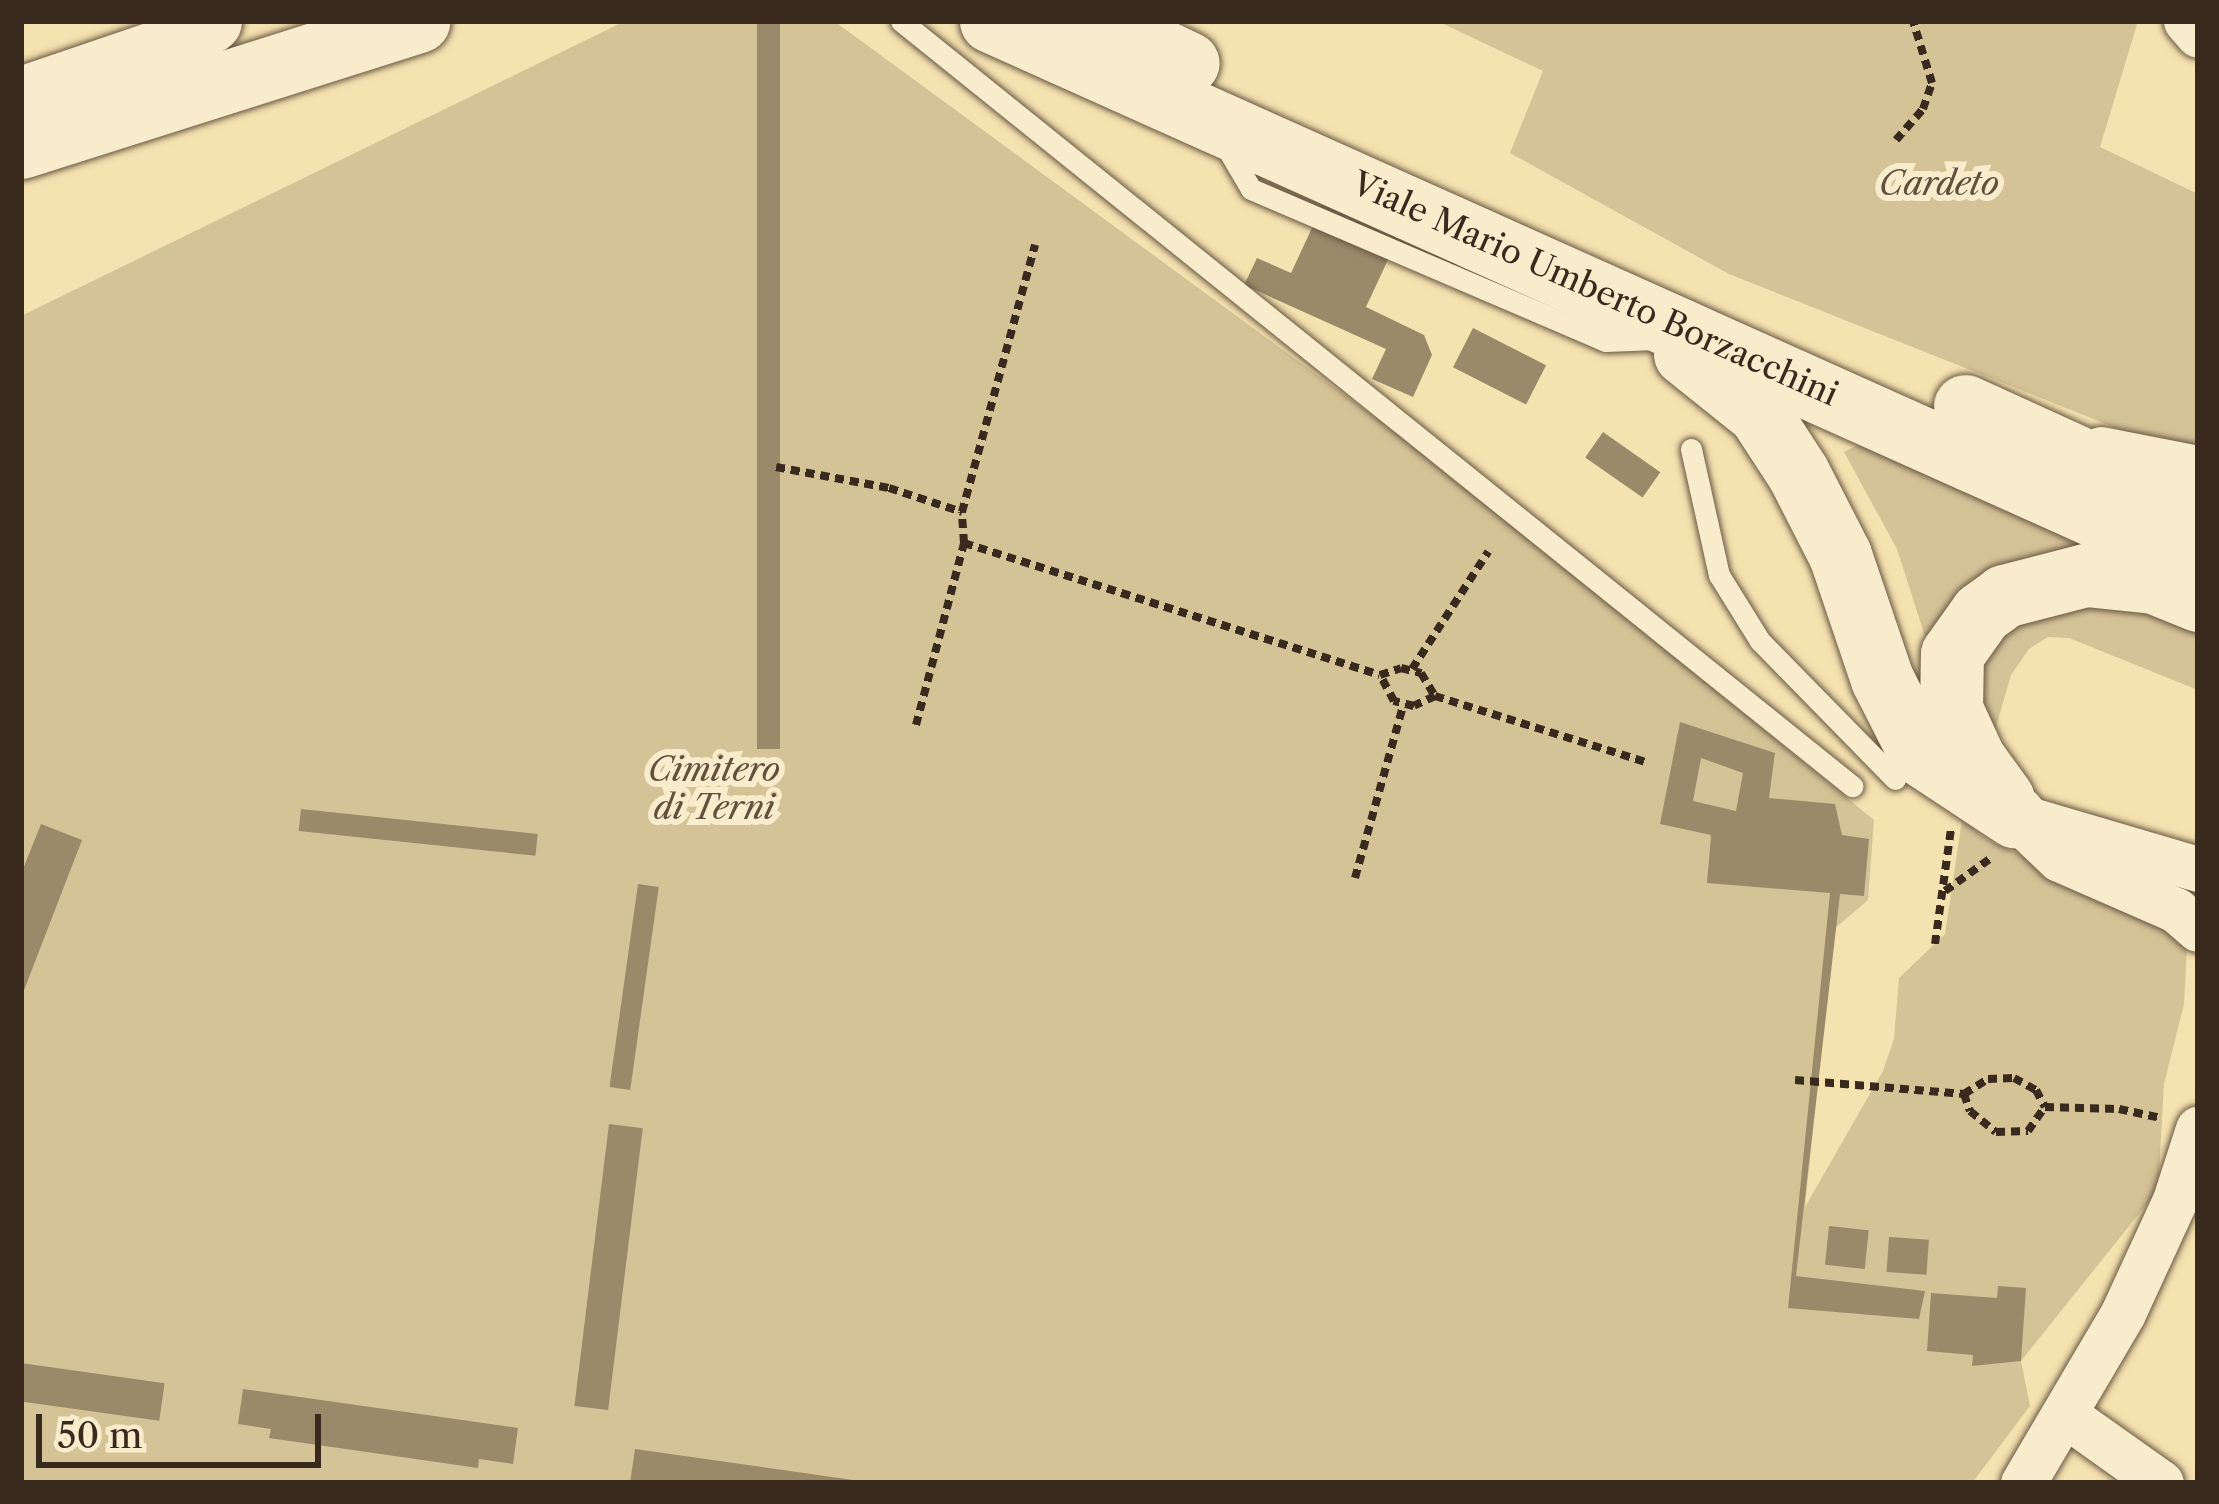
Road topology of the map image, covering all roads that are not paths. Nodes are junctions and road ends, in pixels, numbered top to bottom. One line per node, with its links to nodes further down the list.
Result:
1 (210, 21): 8 (main road)
2 (418, 21): 9 (main road)
3 (901, 21): 20 (lane)
4 (991, 21): 10 (main road, Viale Mario Umberto Borzacchini)
5 (1099, 21): 13 (main road, Viale Mario Umberto Borzacchini)
6 (2186, 21): 7 (street)
7 (2198, 35)
8 (21, 98)
9 (21, 147)
10 (1493, 267): 11 (main road, Viale Mario Umberto Borzacchini); 12 (lane)
11 (1615, 298): 12 (main road); 17 (main road, Viale Mario Umberto Borzacchini)
12 (1665, 338): 21 (main road)
13 (2033, 437): 15 (street); 16 (main road, Viale Mario Umberto Borzacchini)
14 (1691, 449): 19 (lane)
15 (2198, 468)
16 (2198, 512)
17 (2198, 562)
18 (2198, 600): 21 (main road)
19 (1895, 779)
20 (1852, 786)
21 (1984, 812): 22 (street); 23 (street)
22 (2198, 868)
23 (2198, 929)
24 (2188, 1126): 25 (street)
25 (2186, 1190): 26 (street)
26 (2064, 1414): 27 (street); 28 (street)
27 (2024, 1483)
28 (2161, 1483)

